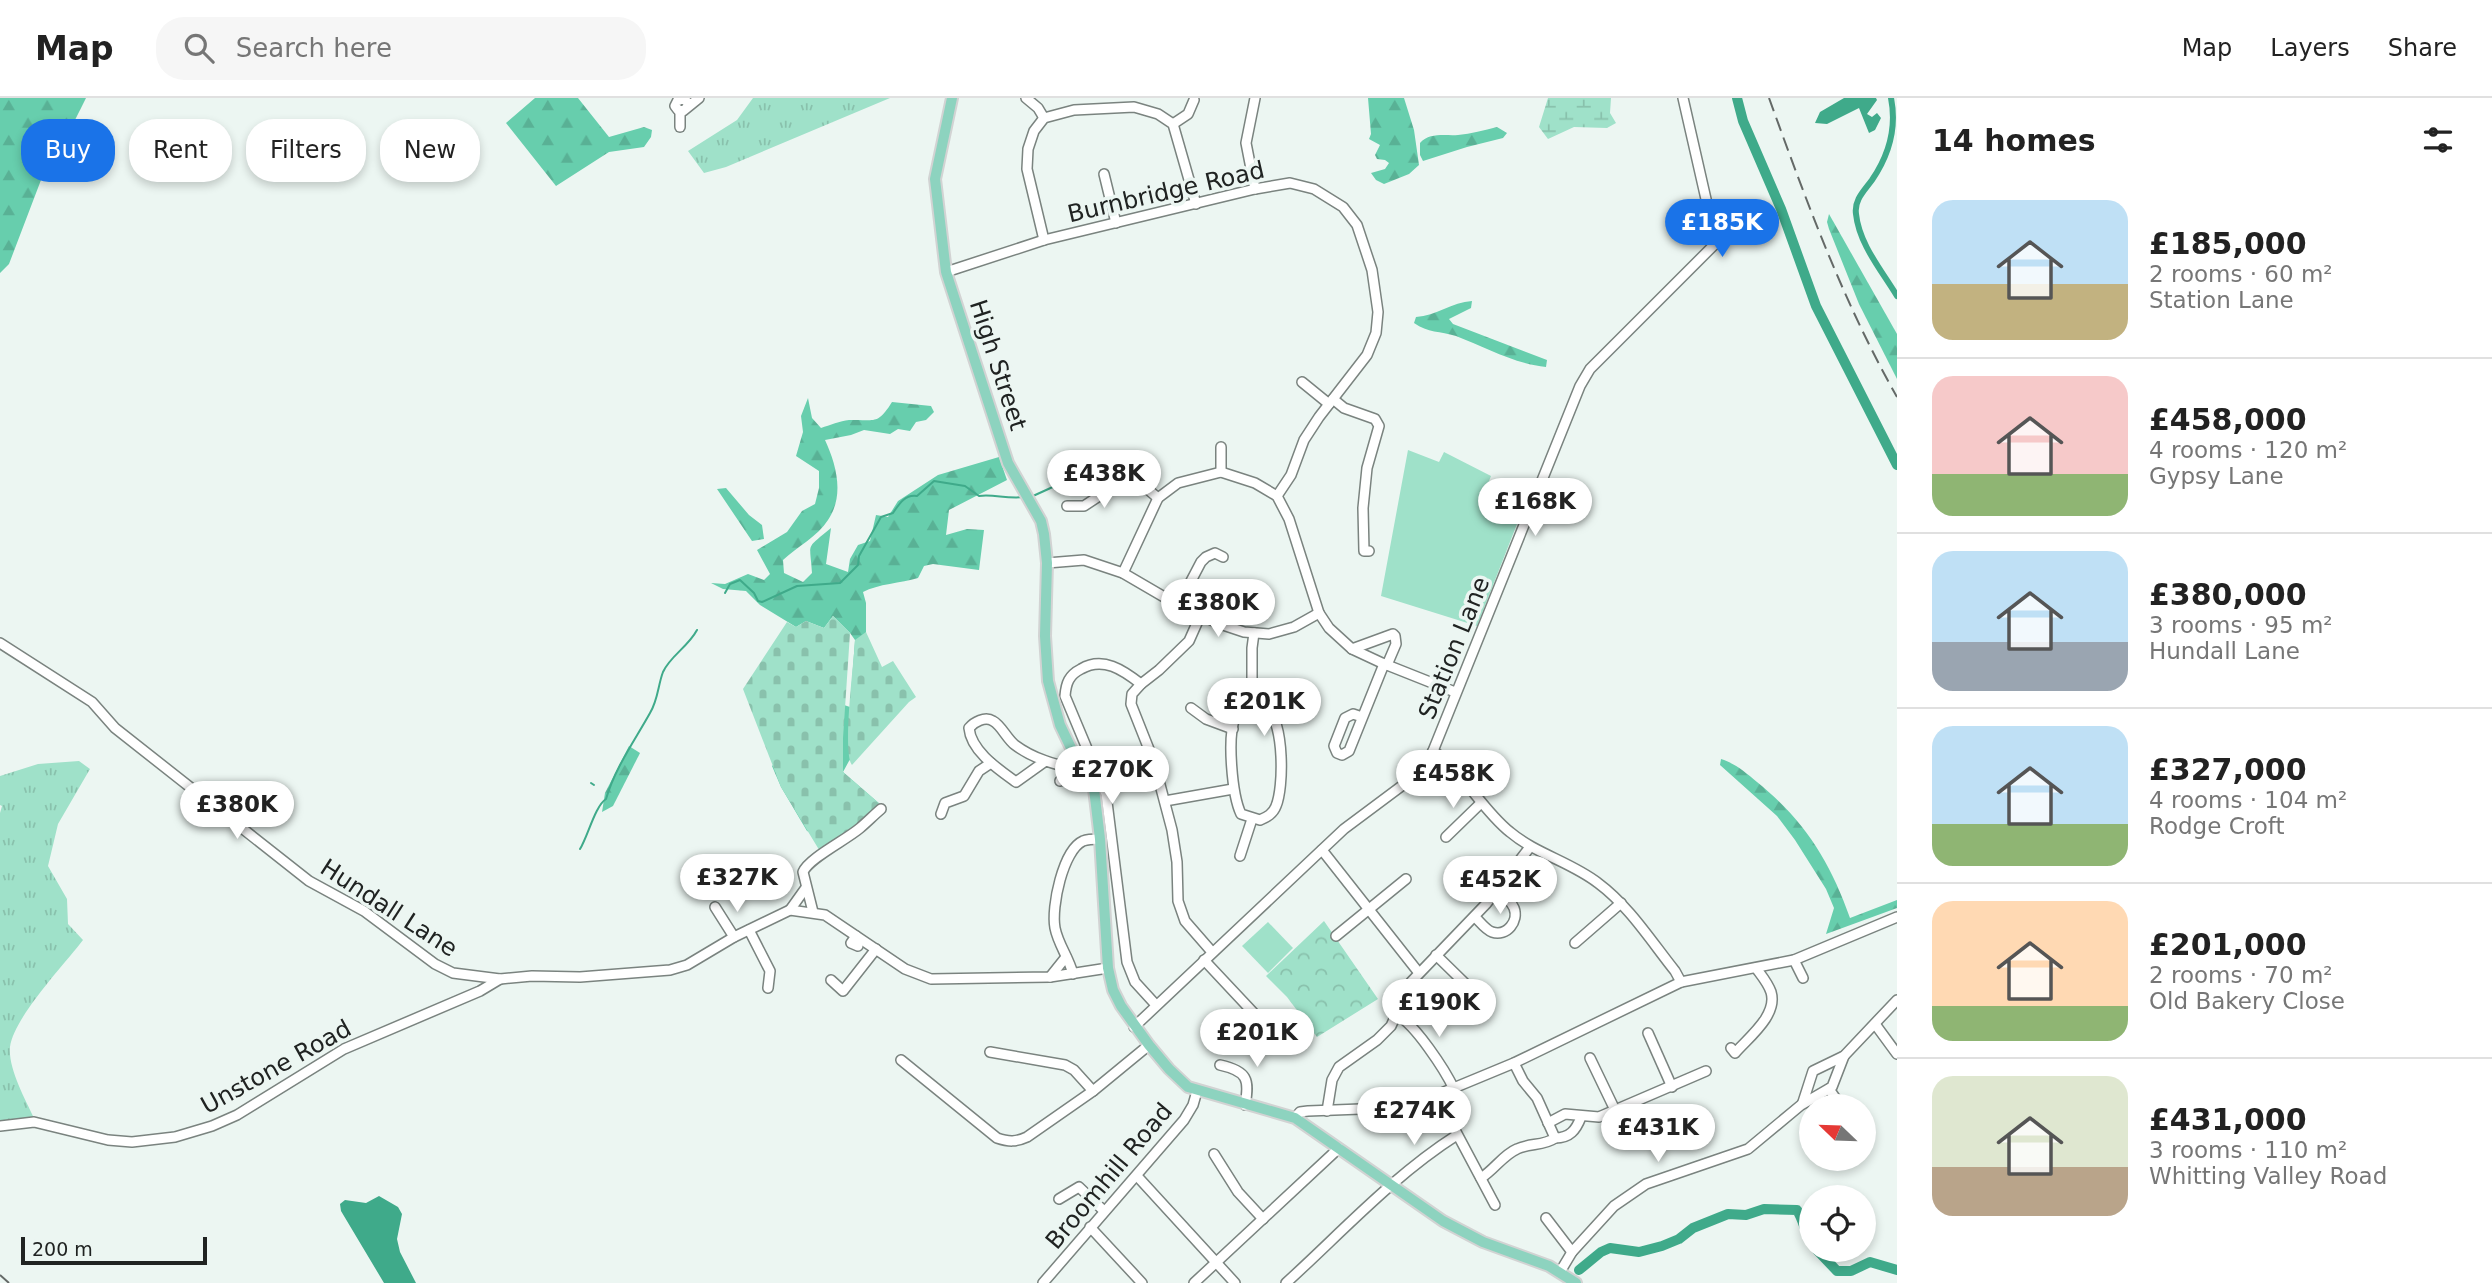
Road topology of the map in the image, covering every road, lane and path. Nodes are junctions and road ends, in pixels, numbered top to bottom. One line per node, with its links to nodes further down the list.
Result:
1 (699, 98): 9 (street)
2 (952, 98): 15 (main road, High Street)
3 (1026, 98): 7 (street)
4 (1255, 98): 11 (street)
5 (1683, 98): 37 (street, Station Lane)
6 (1194, 100): 8 (street)
7 (1044, 118): 8 (street); 14 (street)
8 (1173, 124): 12 (street)
9 (680, 127)
10 (1104, 174): 13 (street)
11 (1255, 189): 12 (street, Burnbridge Road); 17 (street, Burnbridge Road)
12 (1196, 204): 13 (street, Burnbridge Road)
13 (1116, 223): 14 (street, Burnbridge Road)
14 (1044, 240): 15 (street, Burnbridge Road)
15 (946, 272): 27 (main road, High Street)
16 (1302, 382): 17 (street)
17 (1331, 401): 22 (street, Burnbridge Road); 25 (street)
18 (1221, 447): 20 (street)
19 (1126, 462): 21 (street)
20 (1221, 472): 22 (street); 23 (street)
21 (1131, 475): 23 (street); 24 (street)
22 (1277, 496): 30 (street)
23 (1157, 498): 28 (street)
24 (1067, 506)
25 (1369, 551)
26 (1223, 557): 29 (street)
27 (1046, 563): 28 (street); 45 (main road, High Street)
28 (1123, 573): 29 (street)
29 (1179, 604): 31 (street)
30 (1319, 613): 32 (street); 34 (street)
31 (1201, 614): 32 (street); 36 (street)
32 (1255, 633): 38 (street)
33 (0, 643): 84 (street, Hundall Lane)
34 (1352, 649): 35 (street); 35 (street)
35 (1386, 665): 37 (street); 40 (street)
36 (1141, 684): 48 (street); 90 (street)
37 (1455, 692): 42 (street, Station Lane)
38 (1252, 705): 41 (street); 52 (street)
39 (1191, 708): 41 (street)
40 (1362, 717)
41 (1233, 729): 47 (street)
42 (1433, 751): 49 (street); 56 (street, Station Lane)
43 (1044, 762): 44 (street); 44 (street); 45 (street)
44 (991, 764): 51 (street)
45 (1083, 772): 46 (street); 54 (main road, High Street)
46 (1060, 781)
47 (1233, 789): 48 (street); 52 (street)
48 (1165, 801): 73 (street)
49 (1481, 803): 53 (street); 55 (street)
50 (881, 809): 59 (street)
51 (941, 814)
52 (1252, 819): 57 (street)
53 (1446, 837)
54 (1100, 839): 75 (street); 78 (main road, High Street)
55 (1530, 847): 60 (street); 61 (street)
56 (1322, 849): 64 (street); 73 (street, Station Lane)
57 (1240, 856)
58 (1406, 879): 64 (street)
59 (806, 889): 63 (street); 65 (street)
60 (1498, 890): 66 (street); 66 (street)
61 (1621, 903): 71 (street); 86 (street)
62 (715, 907): 70 (street)
63 (790, 910): 65 (street); 68 (street, Hundall Lane)
64 (1368, 911): 69 (street); 80 (street)
65 (813, 912): 72 (street)
66 (1475, 917): 74 (street)
67 (1897, 917): 77 (street)
68 (749, 930): 70 (street, Hundall Lane); 87 (street)
69 (1336, 936)
70 (734, 937): 84 (street, Hundall Lane)
71 (1575, 943)
72 (876, 949): 82 (street); 85 (street)
73 (1212, 952): 76 (street, Station Lane)
74 (1436, 955): 80 (street); 88 (street)
75 (1066, 957): 81 (street); 82 (street)
76 (1204, 960): 90 (street, Station Lane); 92 (street)
77 (1794, 960): 79 (street); 83 (street)
78 (1108, 968): 81 (street); 94 (main road, High Street)
79 (1756, 968): 86 (street); 97 (street)
80 (1419, 973): 91 (street)
81 (1073, 974): 82 (street)
82 (1050, 977)
83 (1803, 978)
84 (499, 979): 125 (street, Unstone Road)
85 (831, 980)
86 (1681, 982): 103 (street)
87 (768, 988)
88 (1482, 1000)
89 (1897, 1000): 93 (street)
90 (1156, 1005): 94 (street, Station Lane)
91 (1397, 1014): 110 (street); 121 (street)
92 (1264, 1024)
93 (1875, 1024): 99 (street); 100 (street)
94 (1134, 1027): 96 (main road, High Street)
95 (1648, 1033): 109 (street)
96 (1149, 1045): 112 (street); 113 (main road, High Street)
97 (1731, 1048)
98 (990, 1052): 112 (street)
99 (1897, 1054)
100 (1844, 1056): 105 (street); 107 (street)
101 (1590, 1058): 120 (street)
102 (901, 1060): 112 (street)
103 (1514, 1063): 110 (street); 124 (street)
104 (1220, 1065): 118 (street)
105 (1822, 1066): 107 (street); 108 (street)
106 (1706, 1071): 109 (street)
107 (1835, 1078): 111 (street)
108 (1811, 1082): 111 (street); 114 (street)
109 (1672, 1087): 120 (street)
110 (1454, 1089): 117 (street)
111 (1826, 1090): 115 (street); 116 (street)
112 (1093, 1091)
113 (1197, 1091): 118 (main road); 130 (street, Broomhill Road)
114 (1806, 1094)
115 (1819, 1094)
116 (1830, 1094)
117 (1437, 1096): 121 (street); 126 (street)
118 (1245, 1105): 123 (main road)
119 (1799, 1107): 139 (street)
120 (1615, 1110): 122 (street)
121 (1327, 1111): 123 (street)
122 (1581, 1117): 124 (street); 127 (street)
123 (1295, 1118): 128 (main road)
124 (1548, 1123): 127 (street)
125 (0, 1126)
126 (1457, 1135): 131 (street); 132 (street)
127 (1555, 1138): 131 (street)
128 (1339, 1148): 132 (main road); 137 (street)
129 (1214, 1154): 137 (street)
130 (1137, 1176): 135 (street, Broomhill Road); 140 (street)
131 (1482, 1178): 134 (street)
132 (1392, 1186): 141 (main road); 146 (street)
133 (1059, 1199): 135 (street)
134 (1494, 1205)
135 (1104, 1211): 138 (street, Broomhill Road)
136 (1546, 1218): 139 (street)
137 (1263, 1219): 140 (street)
138 (1090, 1227): 142 (street, Broomhill Road); 143 (street)
139 (1572, 1252): 141 (street)
140 (1217, 1262): 144 (street); 145 (street)
141 (1560, 1272): 147 (main road)
142 (1046, 1282)
143 (1142, 1283)
144 (1194, 1283)
145 (1235, 1283)
146 (1286, 1283)
147 (1576, 1283)

